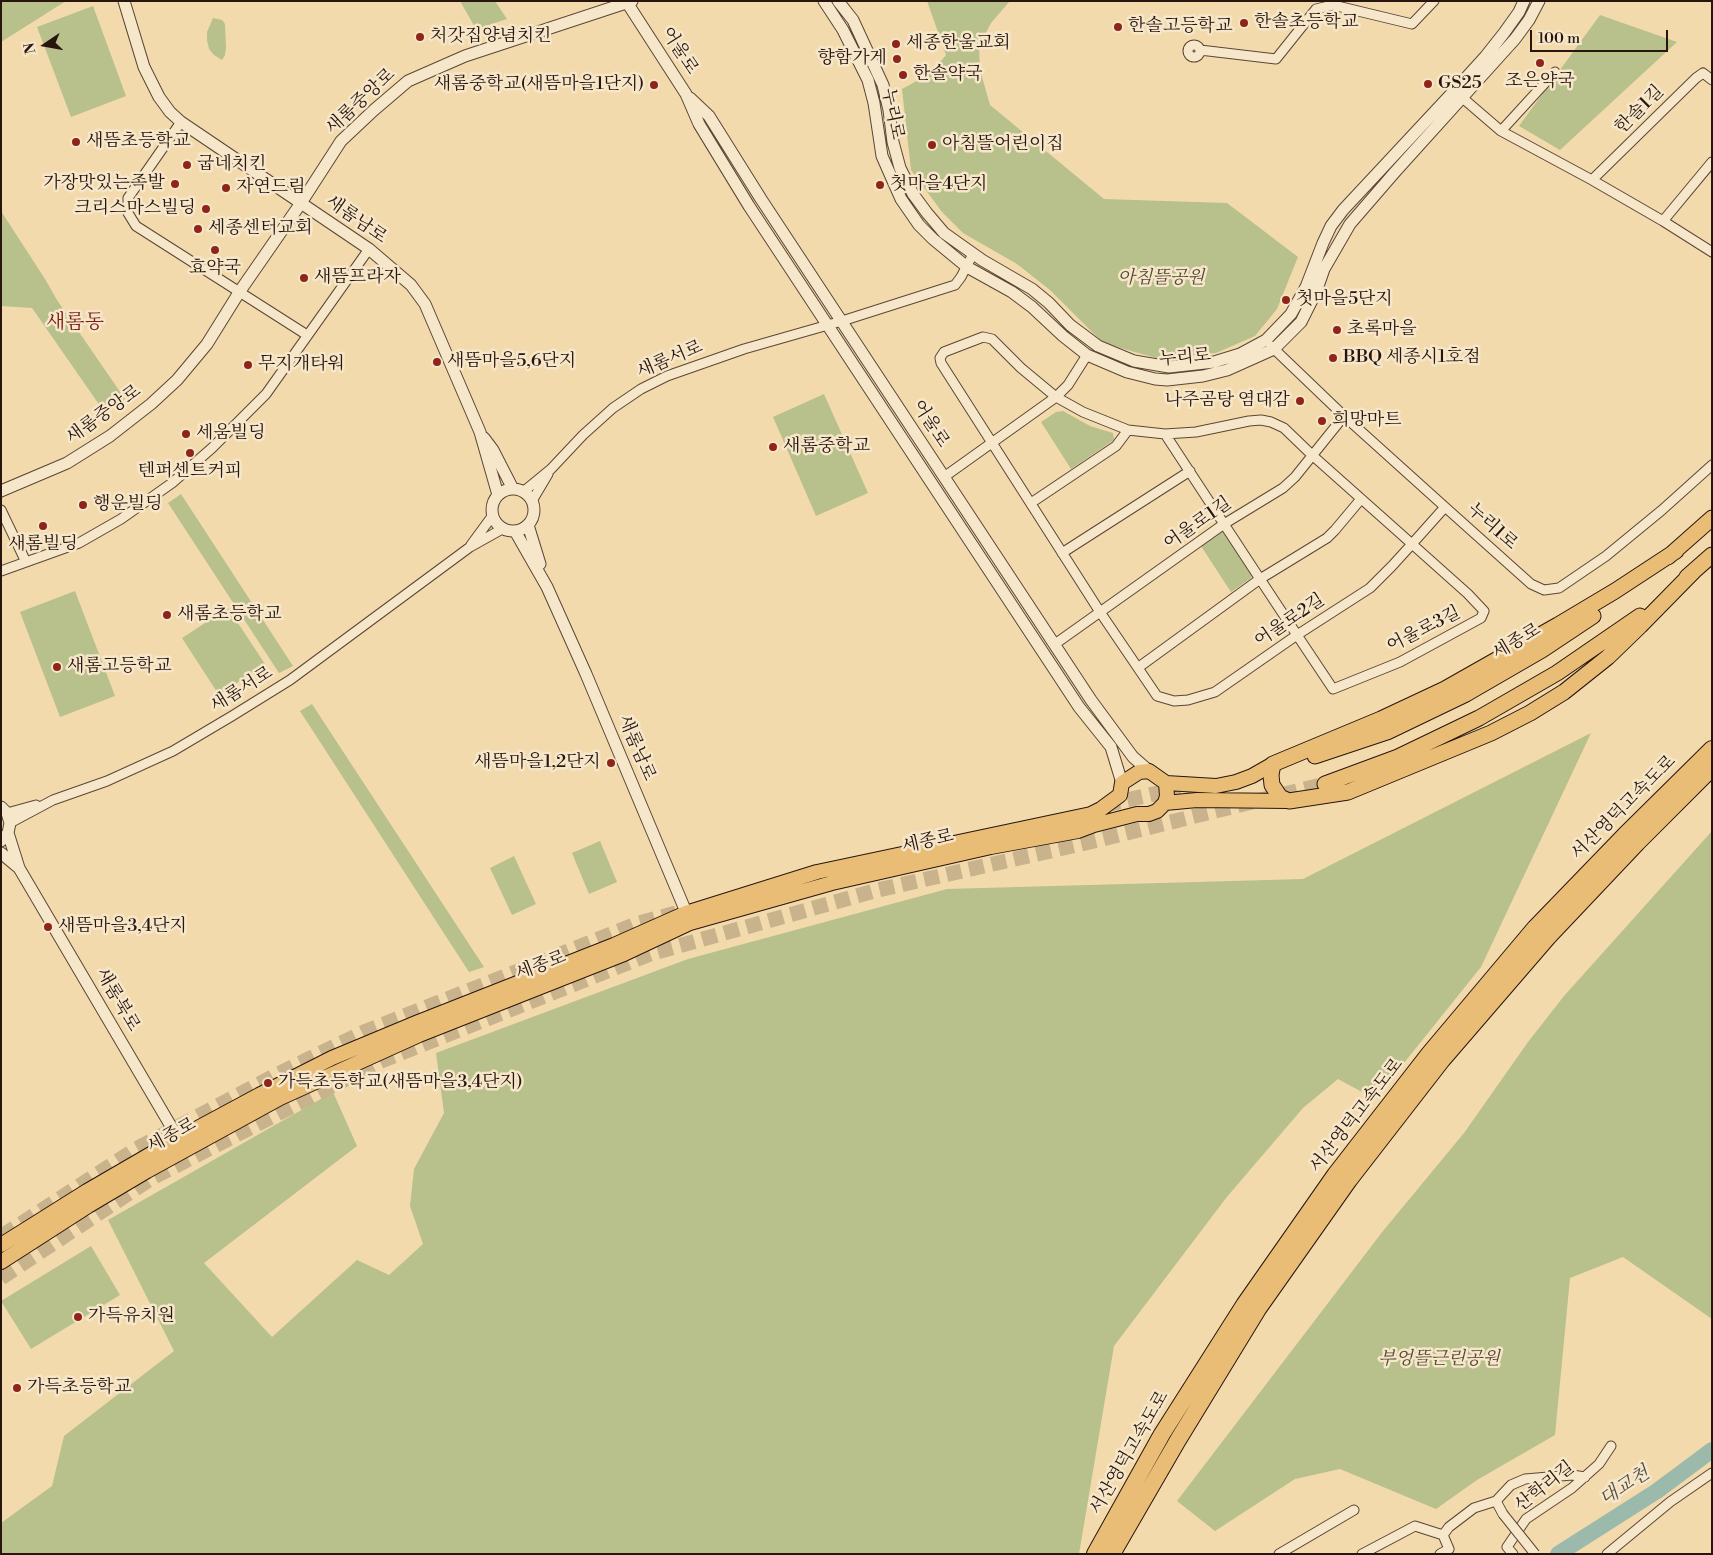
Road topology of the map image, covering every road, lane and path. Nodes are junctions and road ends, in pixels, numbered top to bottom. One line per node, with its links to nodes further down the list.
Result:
1 (124, 1): 13 (street, 새롬남로)
2 (824, 1): 22 (street, 누리로)
3 (838, 1): 21 (street, 누리로)
4 (1434, 1): 8 (street)
5 (1524, 1): 12 (street, 누리로)
6 (1539, 1): 12 (street, 누리로)
7 (629, 2): 11 (street, 어울로); 17 (street, 새롬중앙로)
8 (1200, 50)
9 (1555, 72): 14 (street)
10 (1712, 80): 16 (street, 한솔1길)
11 (686, 94): 24 (street, 어울로); 25 (street, 어울로)
12 (1458, 95): 14 (street); 27 (street, 누리로); 28 (street, 누리로)
13 (181, 122): 17 (street, 새롬남로); 23 (street)
14 (1501, 131): 16 (street)
15 (1712, 162): 18 (street)
16 (1592, 180): 18 (street)
17 (301, 203): 19 (street, 새롬남로); 23 (street, 새롬중앙로)
18 (1663, 221): 20 (street)
19 (369, 249): 26 (street); 33 (street, 새롬남로)
20 (1712, 252)
21 (973, 254): 22 (street, 새롬서로); 27 (street, 누리로)
22 (967, 266): 24 (street, 새롬서로); 29 (street, 누리로)
23 (240, 291): 26 (street); 42 (street, 새롬중앙로)
24 (842, 321): 25 (street, 새롬서로); 40 (street, 어울로)
25 (828, 325): 38 (street, 새롬서로); 75 (street, 어울로)
26 (307, 335): 59 (street)
27 (1266, 340): 28 (street, 누리1로)
28 (1274, 349): 29 (street, 누리로); 31 (street, 누리1로)
29 (1087, 355): 30 (street)
30 (1056, 397): 32 (street, 어울로3길); 35 (street); 35 (street, 어울로3길)
31 (1344, 416): 36 (street, 어울로1길); 47 (street, 누리1로)
32 (1128, 430): 34 (street, 어울로3길); 46 (street)
33 (480, 432): 41 (street, 새롬남로); 43 (street, 새롬남로)
34 (1165, 434): 36 (street, 어울로3길); 39 (street, 어울로3길)
35 (993, 444): 40 (street); 46 (street, 어울로3길)
36 (1312, 455): 44 (street, 어울로3길); 52 (street, 어울로1길)
37 (1712, 465): 47 (street, 누리1로)
38 (551, 469): 41 (street); 45 (street)
39 (1190, 471): 52 (street, 어울로3길); 57 (street)
40 (944, 477): 66 (street, 어울로)
41 (518, 490): 43 (street); 45 (street)
42 (1, 491)
43 (498, 495): 49 (street)
44 (1361, 499): 54 (street, 어울로3길); 62 (street)
45 (532, 501): 51 (street)
46 (1031, 503): 57 (street, 어울로3길)
47 (1445, 506): 54 (street, 어울로2길)
48 (1, 510): 59 (street)
49 (493, 514): 53 (street); 55 (street)
50 (1712, 518): 56 (highway, 세종로)
51 (528, 524): 53 (street); 63 (street, 새롬남로)
52 (1224, 524): 62 (street, 어울로3길); 64 (street, 어울로1길)
53 (510, 530): 55 (street); 63 (street, 새롬남로)
54 (1412, 544): 65 (street, 어울로2길); 65 (street, 어울로3길)
55 (470, 548): 79 (street, 새롬서로)
56 (1676, 551): 69 (highway, 세종로); 70 (highway)
57 (1062, 553): 64 (street, 어울로3길)
58 (1712, 555): 61 (highway)
59 (26, 562): 60 (street)
60 (1, 571)
61 (1694, 571): 74 (highway); 76 (highway)
62 (1260, 579): 65 (street, 어울로3길); 67 (street)
63 (547, 587): 82 (street, 새롬남로)
64 (1100, 612): 66 (street, 어울로1길); 67 (street, 어울로2길)
65 (1297, 635): 67 (street, 어울로2길)
66 (1055, 644): 72 (street, 어울로)
67 (1139, 667)
68 (1712, 749): 92 (highway, 서산영덕고속도로)
69 (1316, 756)
70 (1273, 764): 73 (main road); 76 (highway)
71 (1712, 768): 93 (highway, 서산영덕고속도로)
72 (1149, 771): 73 (main road); 75 (main road, 세종로)
73 (1166, 784): 77 (main road)
74 (1325, 784)
75 (1121, 789): 78 (main road); 82 (main road, 세종로)
76 (1289, 802): 77 (main road, 세종로)
77 (1165, 803): 78 (main road, 세종로)
78 (1137, 814): 82 (main road, 세종로)
79 (6, 824): 81 (street, 새롬북로)
80 (1, 853): 81 (street, 새롬북로)
81 (19, 868): 83 (street, 새롬북로)
82 (688, 918): 83 (main road, 세종로)
83 (182, 1145): 84 (main road, 세종로); 85 (main road, 세종로)
84 (1, 1245)
85 (1, 1262)
86 (1611, 1446): 88 (street, 산학리길)
87 (1712, 1473): 99 (street)
88 (1585, 1477): 89 (street); 97 (street, 산학리길)
89 (1496, 1501): 91 (street); 98 (street, bridge)
90 (1354, 1510): 94 (street)
91 (1443, 1535): 95 (street); 96 (street)
92 (1095, 1554)
93 (1112, 1554)
94 (1279, 1554)
95 (1362, 1554)
96 (1440, 1554)
97 (1513, 1554)
98 (1535, 1554)
99 (1607, 1554)

